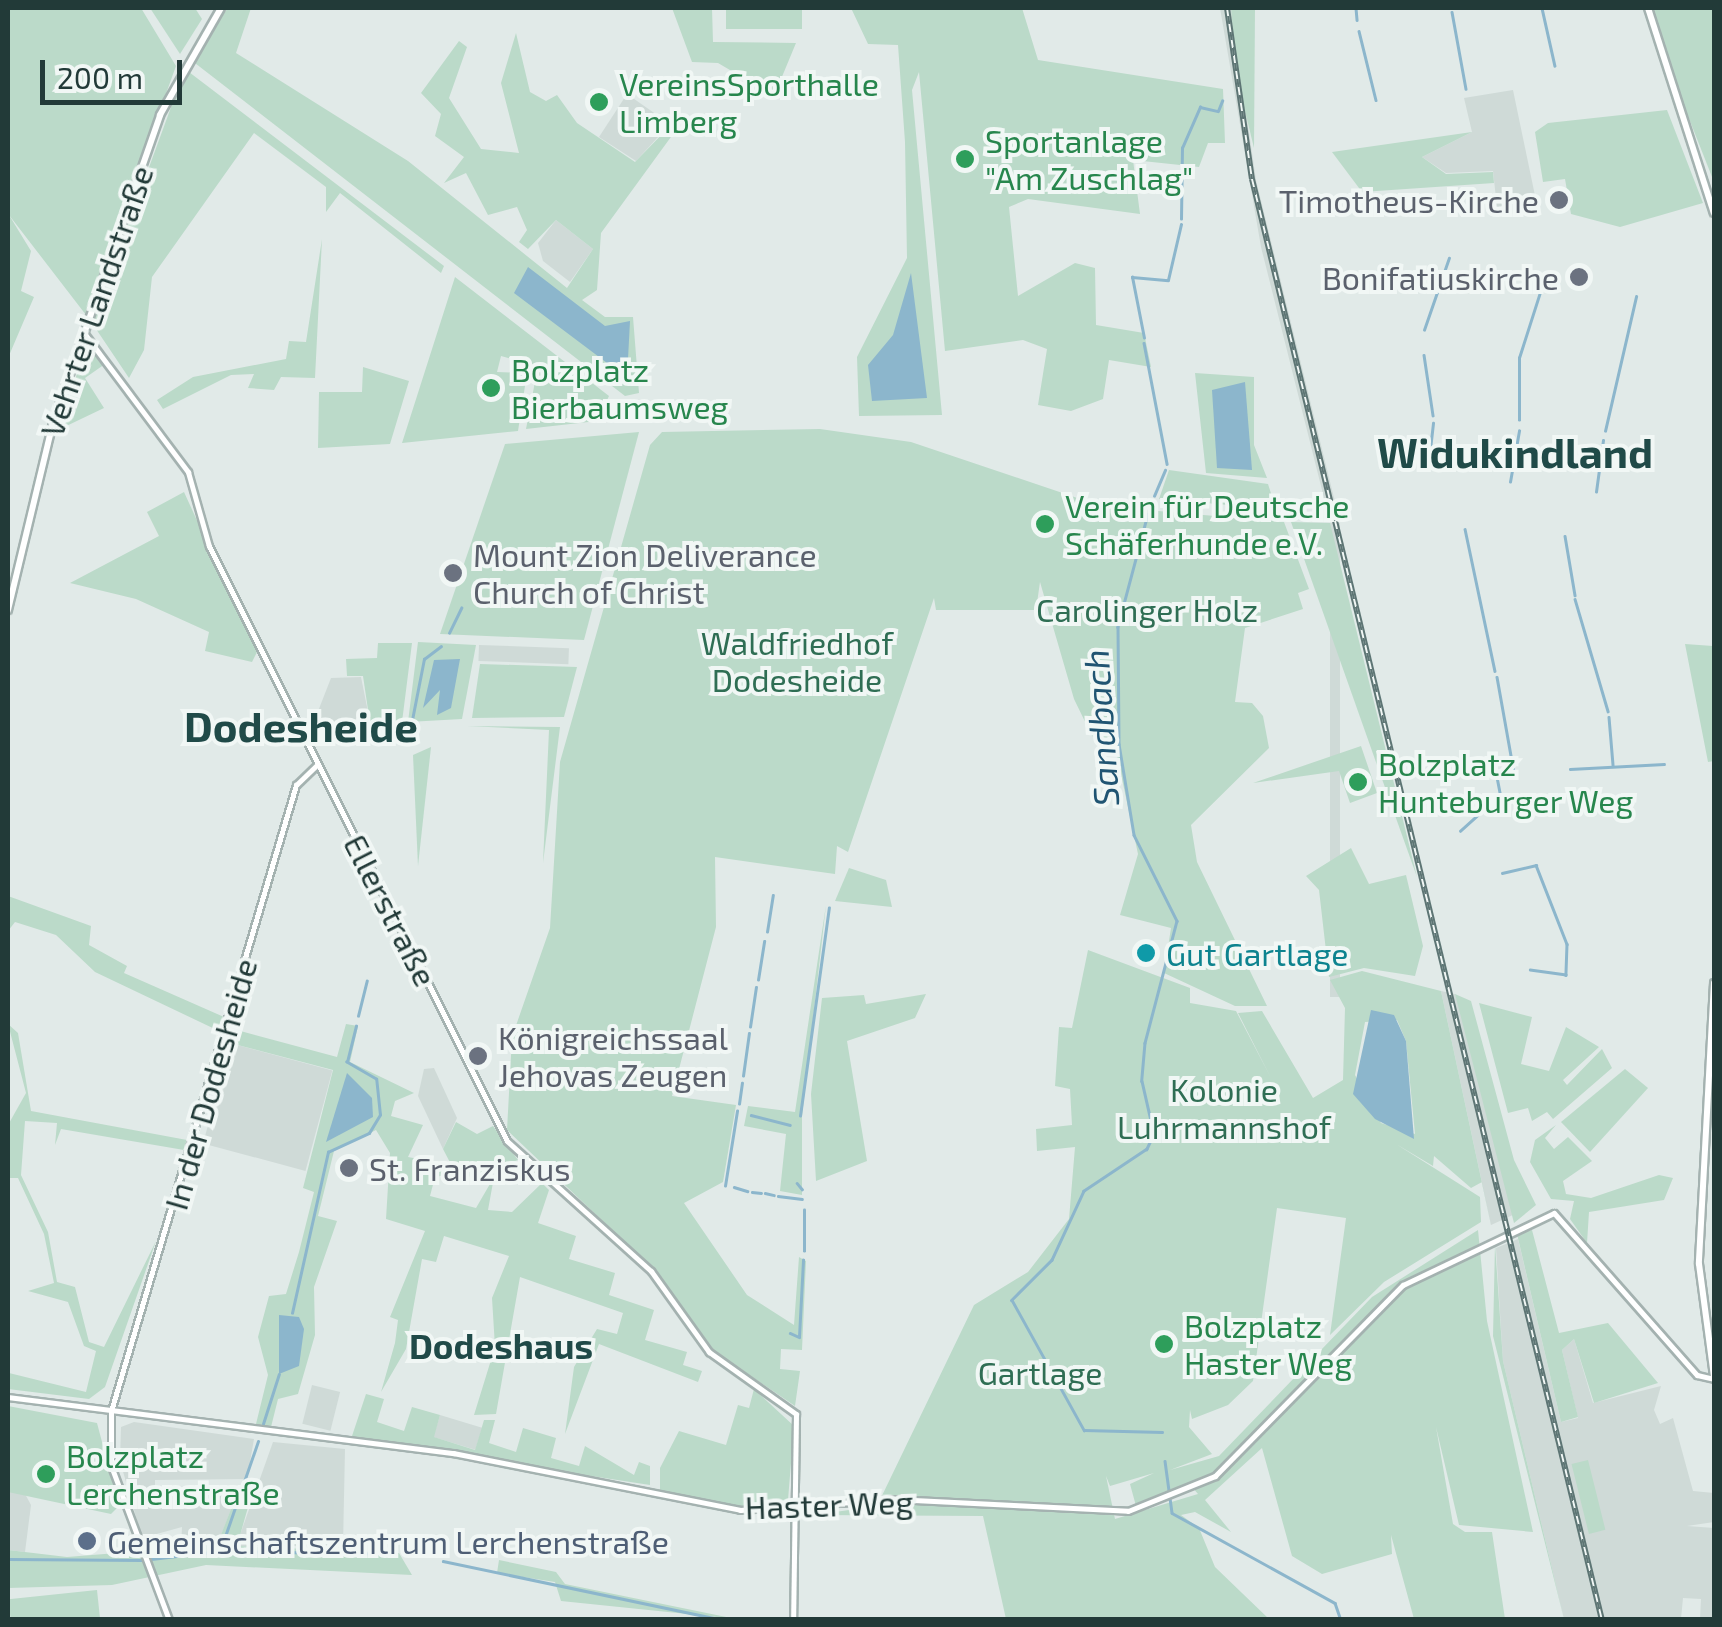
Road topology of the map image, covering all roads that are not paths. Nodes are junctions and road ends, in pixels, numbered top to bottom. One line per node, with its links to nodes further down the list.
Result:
1 (222, 8): 4 (main road, Vehrter Landstraße)
2 (1648, 8): 3 (main road)
3 (1714, 213)
4 (84, 333): 5 (main road, Vehrter Landstraße); 6 (street, Ellerstraße)
5 (8, 610)
6 (318, 764): 10 (street, In der Dodesheide); 11 (street, Ellerstraße)
7 (1714, 983): 8 (main road)
8 (1714, 1378): 11 (street, Haster Weg)
9 (8, 1397): 10 (street, Haster Weg)
10 (111, 1411): 11 (street, Haster Weg); 12 (street, In der Dodesheide)
11 (794, 1506): 13 (street)
12 (169, 1620)
13 (793, 1620)

